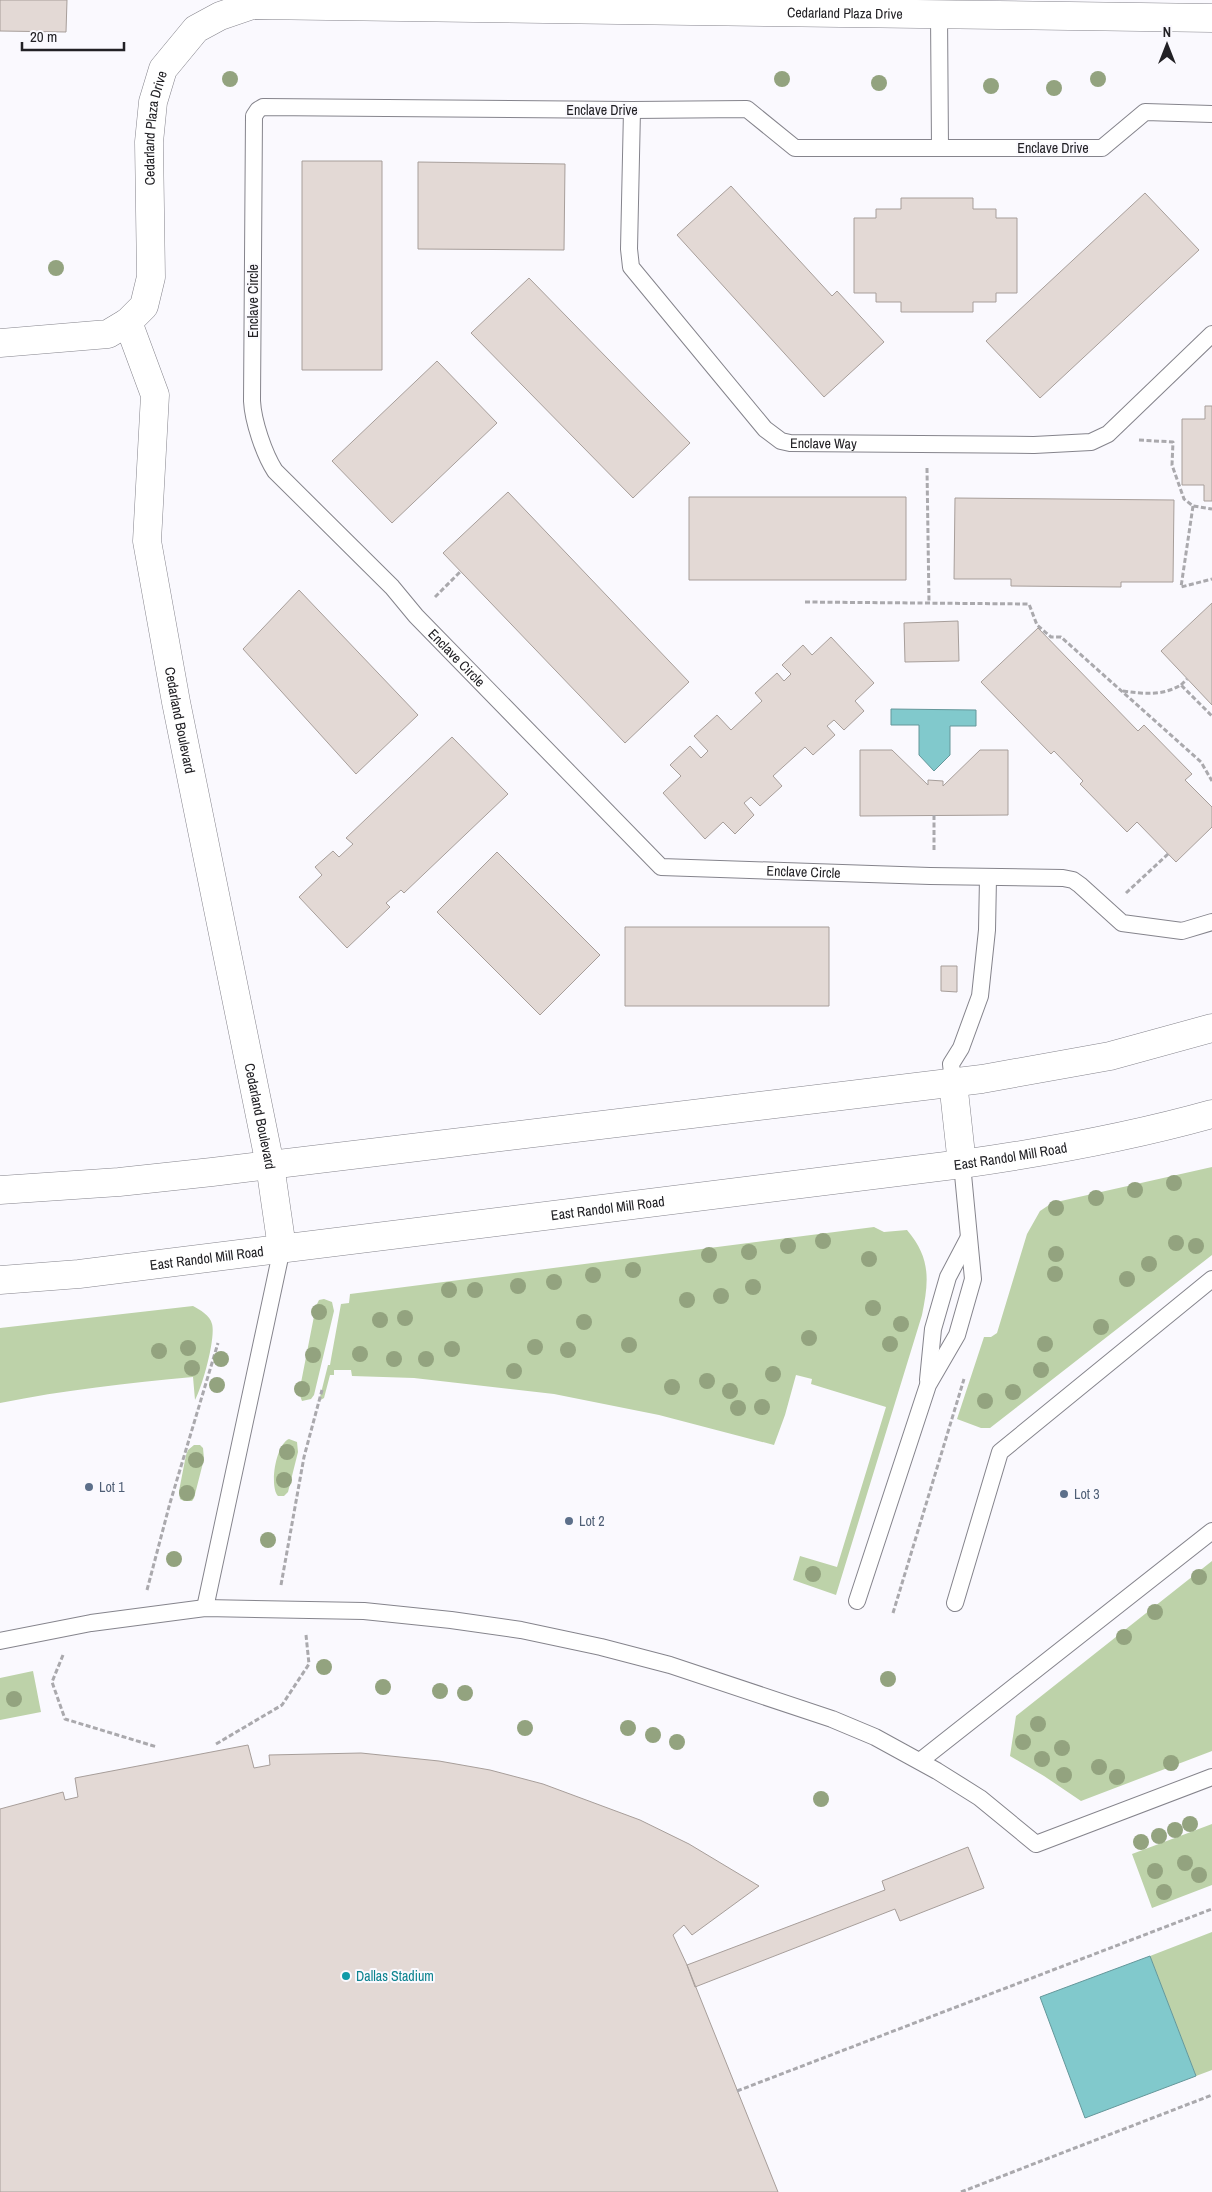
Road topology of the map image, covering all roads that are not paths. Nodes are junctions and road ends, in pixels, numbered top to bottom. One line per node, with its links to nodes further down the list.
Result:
1 (283, 3): 2 (main road, Cedarland Plaza Drive); 11 (main road, Cedarland Plaza Drive)
2 (561, 5): 3 (main road, Cedarland Plaza Drive)
3 (836, 7): 5 (main road, Cedarland Plaza Drive)
4 (1111, 8): 5 (main road, Cedarland Plaza Drive); 6 (main road, Cedarland Plaza Drive)
5 (939, 14): 10 (lane)
6 (1212, 18)
7 (632, 110): 9 (lane, Enclave Drive); 10 (lane, Enclave Drive); 12 (lane, Enclave Way)
8 (1212, 114): 10 (lane, Enclave Drive)
9 (254, 116): 14 (lane, Enclave Circle)
10 (940, 148)
11 (128, 322): 13 (main road); 20 (main road, Cedarland Boulevard)
12 (1212, 334)
13 (0, 343)
14 (988, 878): 15 (lane, Enclave Circle); 17 (lane)
15 (1212, 922)
16 (1212, 1028): 17 (main road)
17 (952, 1073): 19 (main road); 20 (main road)
18 (1212, 1114): 19 (main road, East Randol Mill Road)
19 (962, 1164): 22 (lane); 23 (main road, East Randol Mill Road)
20 (270, 1165): 21 (main road); 23 (main road, Cedarland Boulevard)
21 (0, 1190)
22 (968, 1239): 26 (lane); 26 (lane)
23 (282, 1248): 25 (main road, East Randol Mill Road); 30 (lane)
24 (1212, 1279): 29 (lane)
25 (0, 1280)
26 (928, 1386): 28 (lane)
27 (1212, 1531): 32 (lane)
28 (857, 1602)
29 (955, 1603)
30 (205, 1608): 31 (lane); 32 (lane)
31 (0, 1640)
32 (920, 1761): 33 (lane)
33 (1212, 1777)

